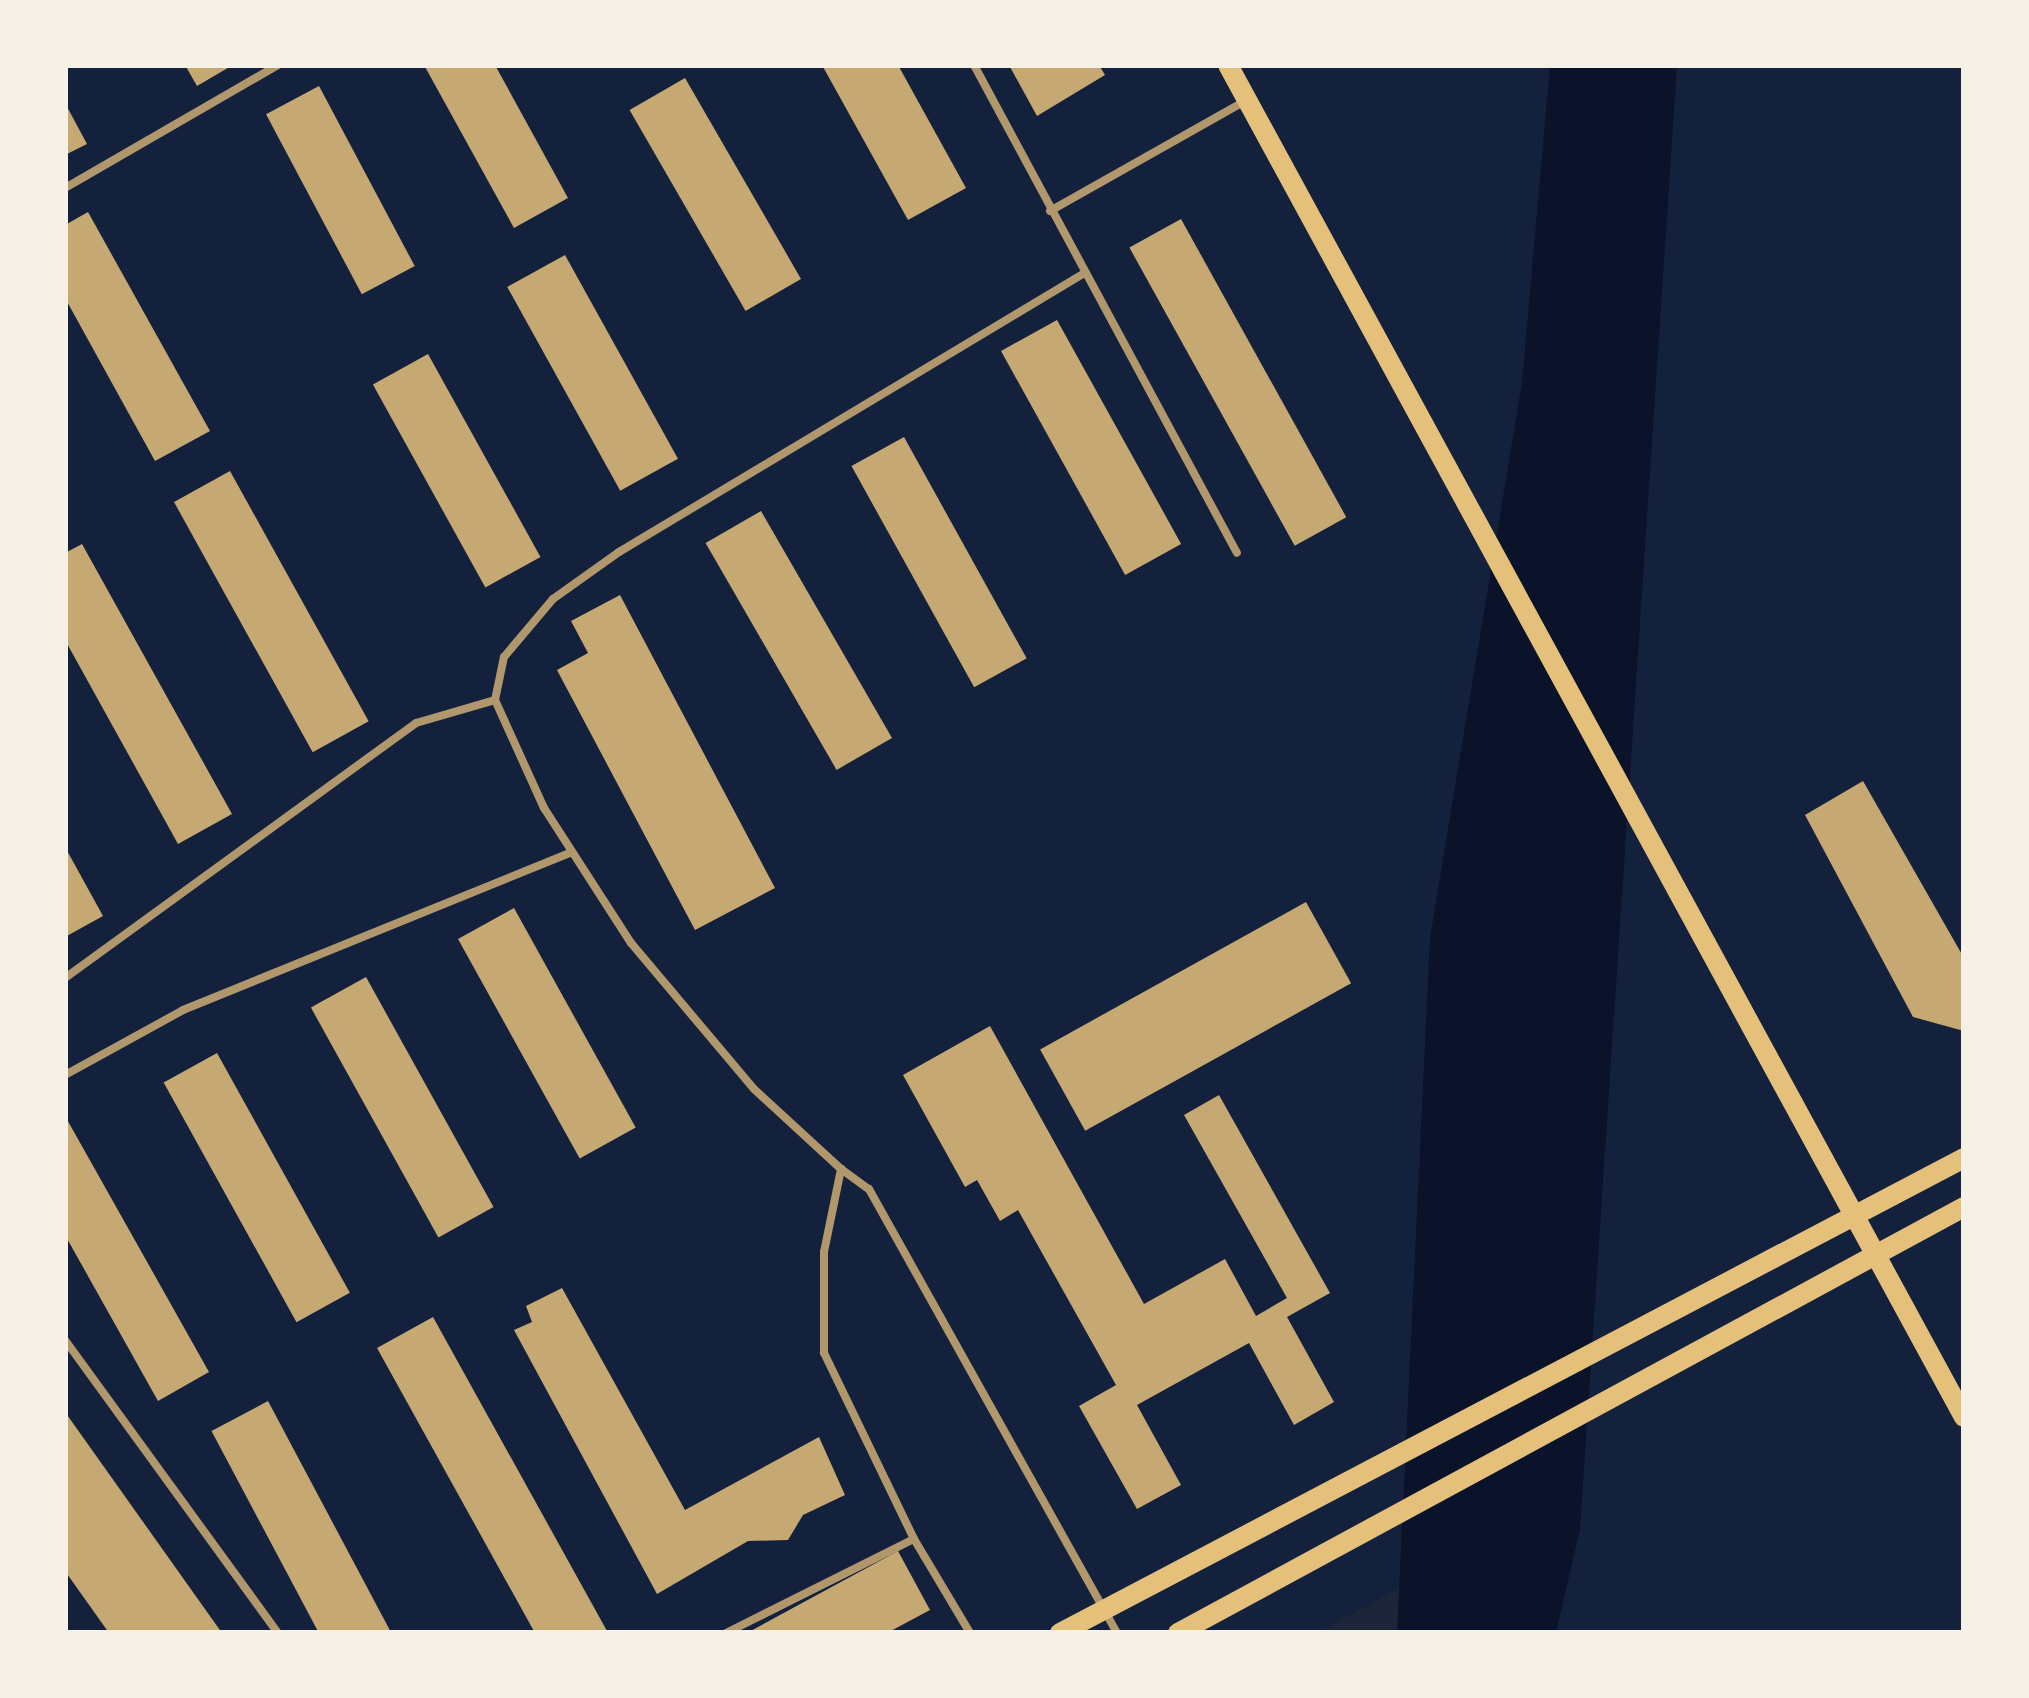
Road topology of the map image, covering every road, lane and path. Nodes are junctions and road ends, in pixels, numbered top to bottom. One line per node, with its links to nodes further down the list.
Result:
1 (278, 65): 5 (lane)
2 (974, 65): 6 (lane)
3 (1228, 65): 4 (main road)
4 (1247, 100): 6 (lane); 16 (main road)
5 (65, 188)
6 (1050, 211): 7 (lane)
7 (1082, 274): 8 (lane); 9 (lane)
8 (1237, 552)
9 (495, 700): 10 (lane); 11 (lane)
10 (572, 852): 12 (lane); 14 (lane)
11 (65, 978)
12 (65, 1075)
13 (1964, 1158): 16 (main road)
14 (841, 1169): 20 (lane); 21 (lane)
15 (1964, 1207): 17 (main road)
16 (1853, 1216): 17 (main road); 21 (main road)
17 (1873, 1254): 19 (main road); 27 (main road)
18 (65, 1340): 22 (lane)
19 (1964, 1417)
20 (914, 1539): 23 (lane); 24 (lane)
21 (1105, 1610): 25 (main road); 26 (lane)
22 (278, 1633)
23 (726, 1633)
24 (970, 1633)
25 (1060, 1633)
26 (1118, 1633)
27 (1178, 1633)

